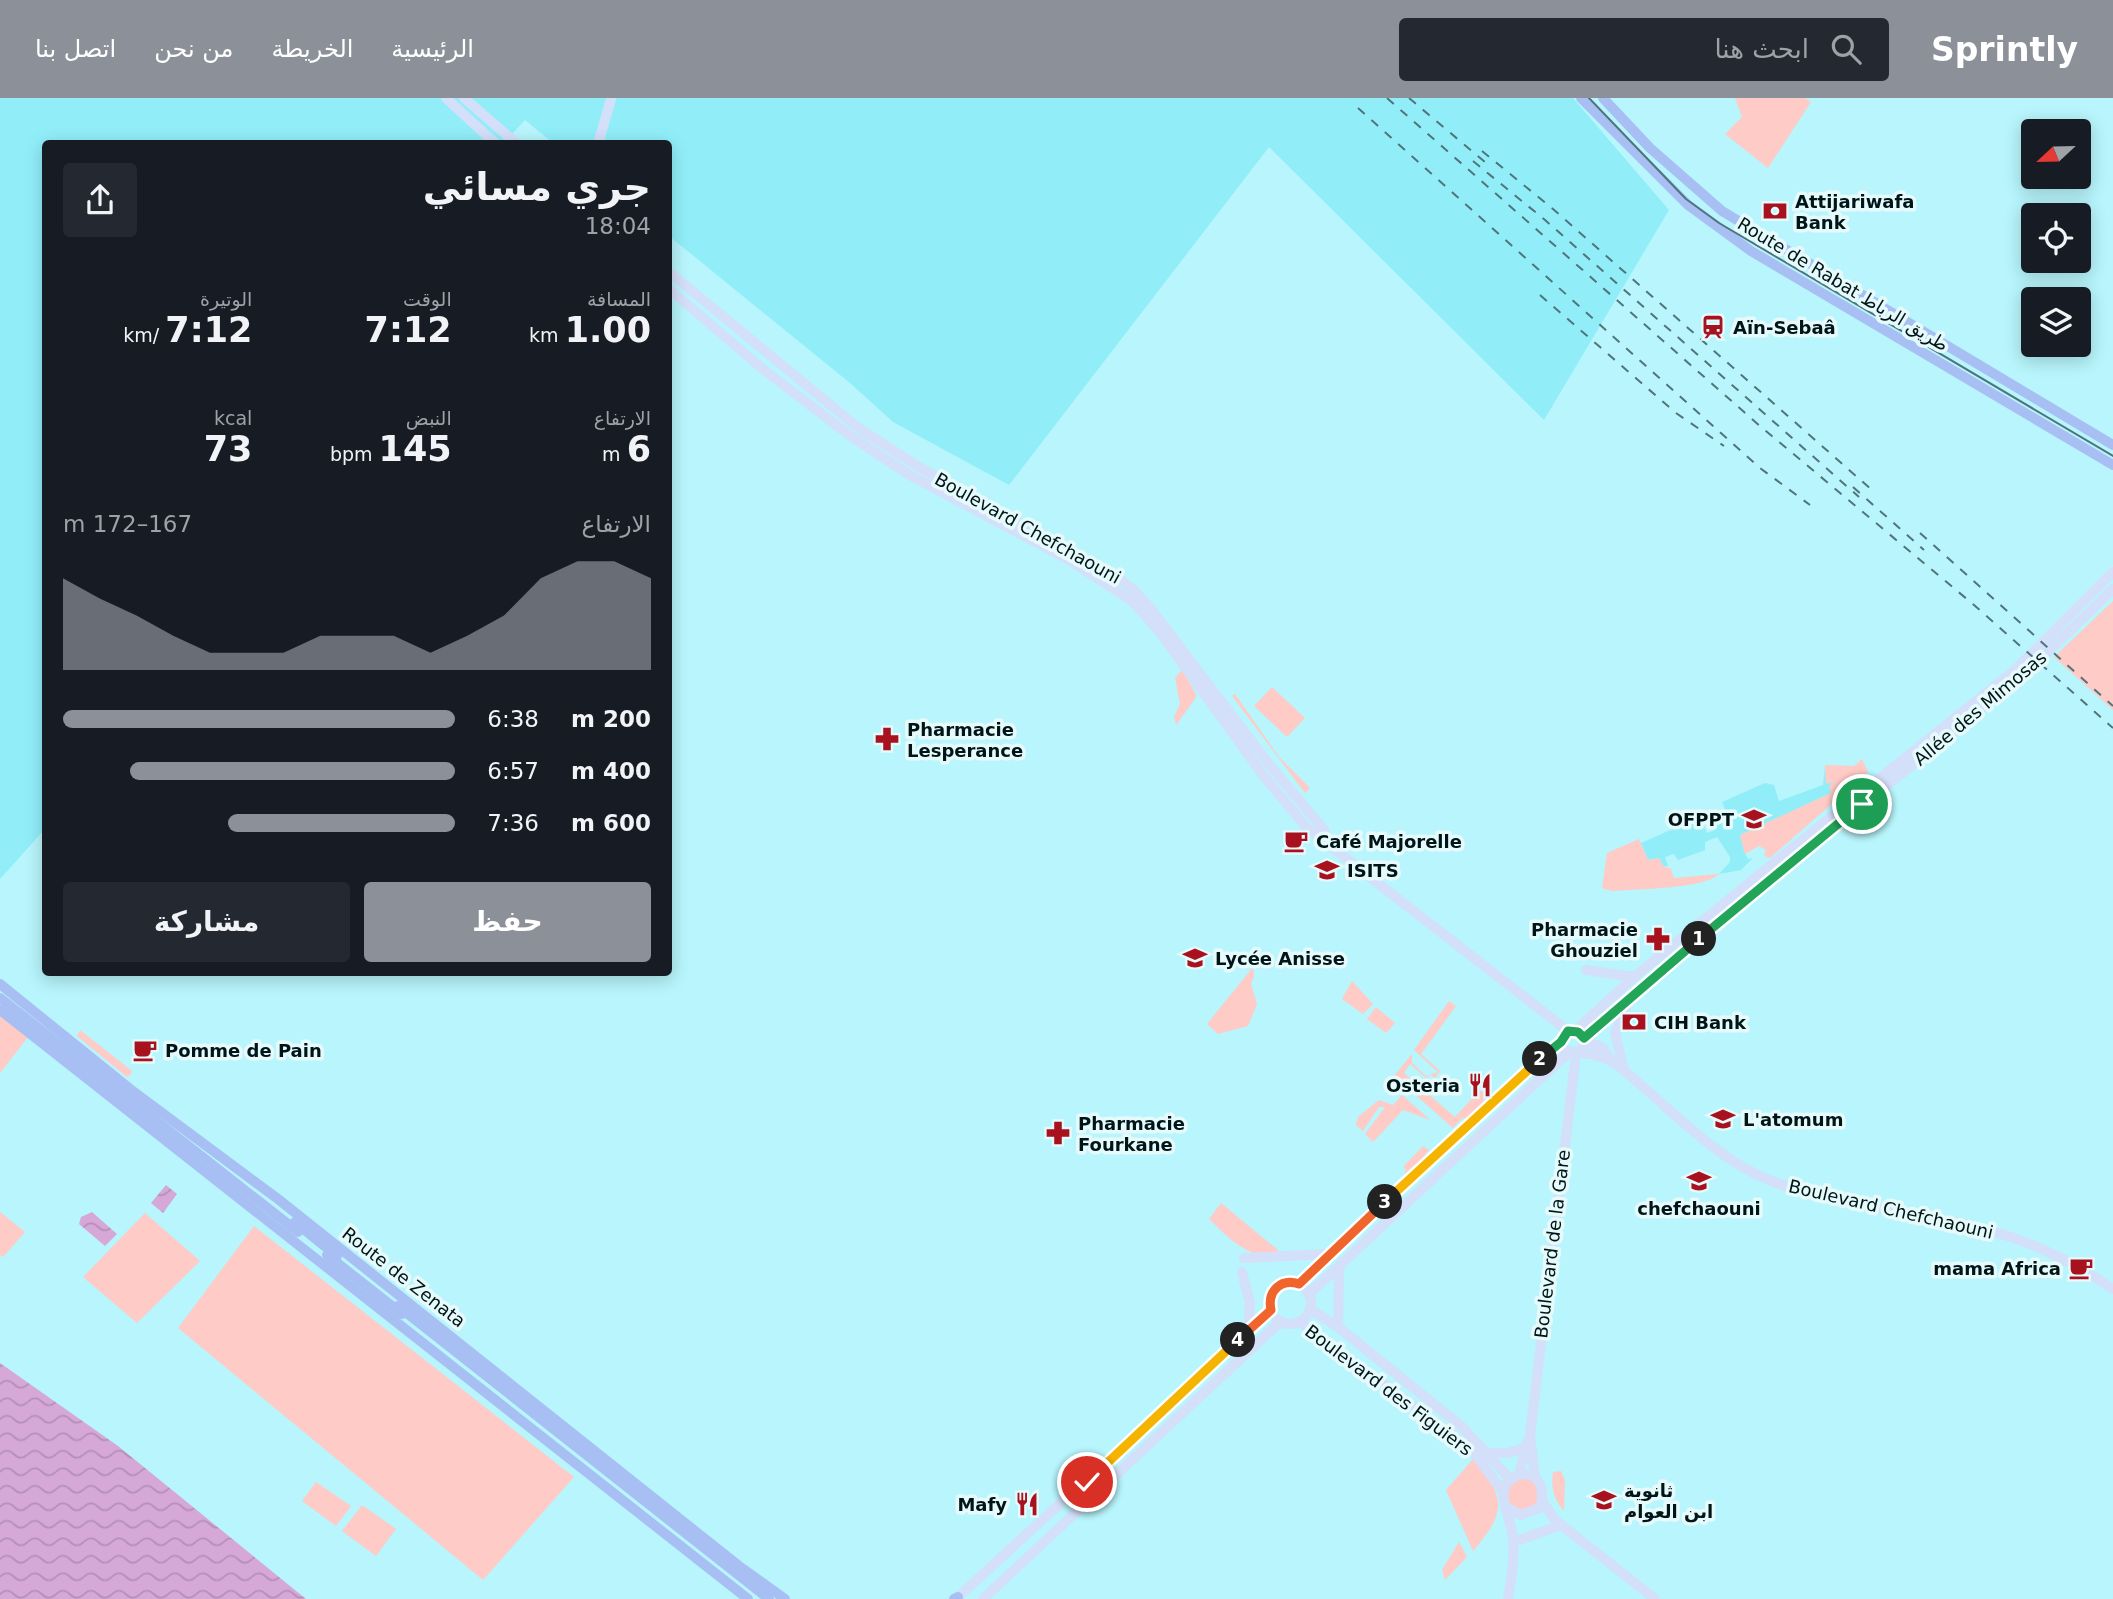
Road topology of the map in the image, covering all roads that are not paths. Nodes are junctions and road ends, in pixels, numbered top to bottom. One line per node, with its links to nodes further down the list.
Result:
1 (446, 98): 6 (street)
2 (464, 98): 7 (street)
3 (1581, 98): 12 (main road, Route de Rabat طريق الرباط)
4 (1603, 98): 11 (main road, Route de Rabat طريق الرباط)
5 (611, 99): 8 (street)
6 (493, 140)
7 (512, 140)
8 (599, 140)
9 (672, 274): 15 (street, Boulevard Chefchaouni)
10 (672, 291): 15 (street, Boulevard Chefchaouni)
11 (2113, 444)
12 (2113, 465)
13 (2113, 572): 17 (street, Allée des Mimosas)
14 (2113, 589): 20 (street, Allée des Mimosas)
15 (1328, 844): 23 (street, Boulevard Chefchaouni)
16 (1586, 970): 17 (street)
17 (1634, 977): 23 (street, Allée des Mimosas)
18 (0, 984): 56 (main road, Route de Zenata)
19 (0, 990): 55 (main road, Route de Zenata)
20 (1631, 996): 24 (street, Allée des Mimosas); 27 (street)
21 (0, 998): 54 (main road, Route de Zenata)
22 (0, 1010): 53 (main road)
23 (1567, 1036): 24 (street, Boulevard Chefchaouni); 25 (street); 28 (street, Allée des Mimosas)
24 (1584, 1039): 25 (street, Allée des Mimosas); 26 (street, Boulevard Chefchaouni)
25 (1574, 1053): 26 (street, Boulevard Chefchaouni); 30 (street); 41 (street, Boulevard de la Gare)
26 (1612, 1061): 27 (street, Boulevard Chefchaouni)
27 (1624, 1071): 33 (street, Boulevard Chefchaouni)
28 (1330, 1254): 29 (street); 32 (street, Allée des Mimosas)
29 (1244, 1258)
30 (1339, 1266): 34 (street); 39 (street)
31 (1242, 1272): 40 (street)
32 (1299, 1284): 34 (street); 36 (street)
33 (2113, 1289)
34 (1309, 1294): 35 (street)
35 (1310, 1309): 38 (street); 39 (street, Boulevard des Figuiers)
36 (1271, 1310): 37 (street); 40 (street)
37 (1280, 1321): 38 (street); 57 (street)
38 (1300, 1321): 46 (street, Boulevard des Figuiers)
39 (1338, 1327): 43 (street, Boulevard des Figuiers)
40 (1248, 1330): 52 (street)
41 (1530, 1435): 42 (street, Boulevard de la Gare); 45 (street, Boulevard de la Gare)
42 (1525, 1448): 43 (street); 44 (street, Boulevard de la Gare)
43 (1489, 1453): 44 (street, Boulevard des Figuiers)
44 (1515, 1477): 45 (street); 46 (street)
45 (1535, 1478): 47 (street)
46 (1503, 1492): 48 (street)
47 (1542, 1501): 49 (street); 50 (street)
48 (1508, 1508): 49 (street); 51 (street)
49 (1529, 1514): 50 (street); 51 (street)
50 (1558, 1522): 51 (street); 59 (street)
51 (1514, 1542): 58 (street)
52 (956, 1598)
53 (748, 1599)
54 (761, 1599)
55 (769, 1599)
56 (785, 1599)
57 (983, 1599)
58 (1508, 1599)
59 (1655, 1599)

